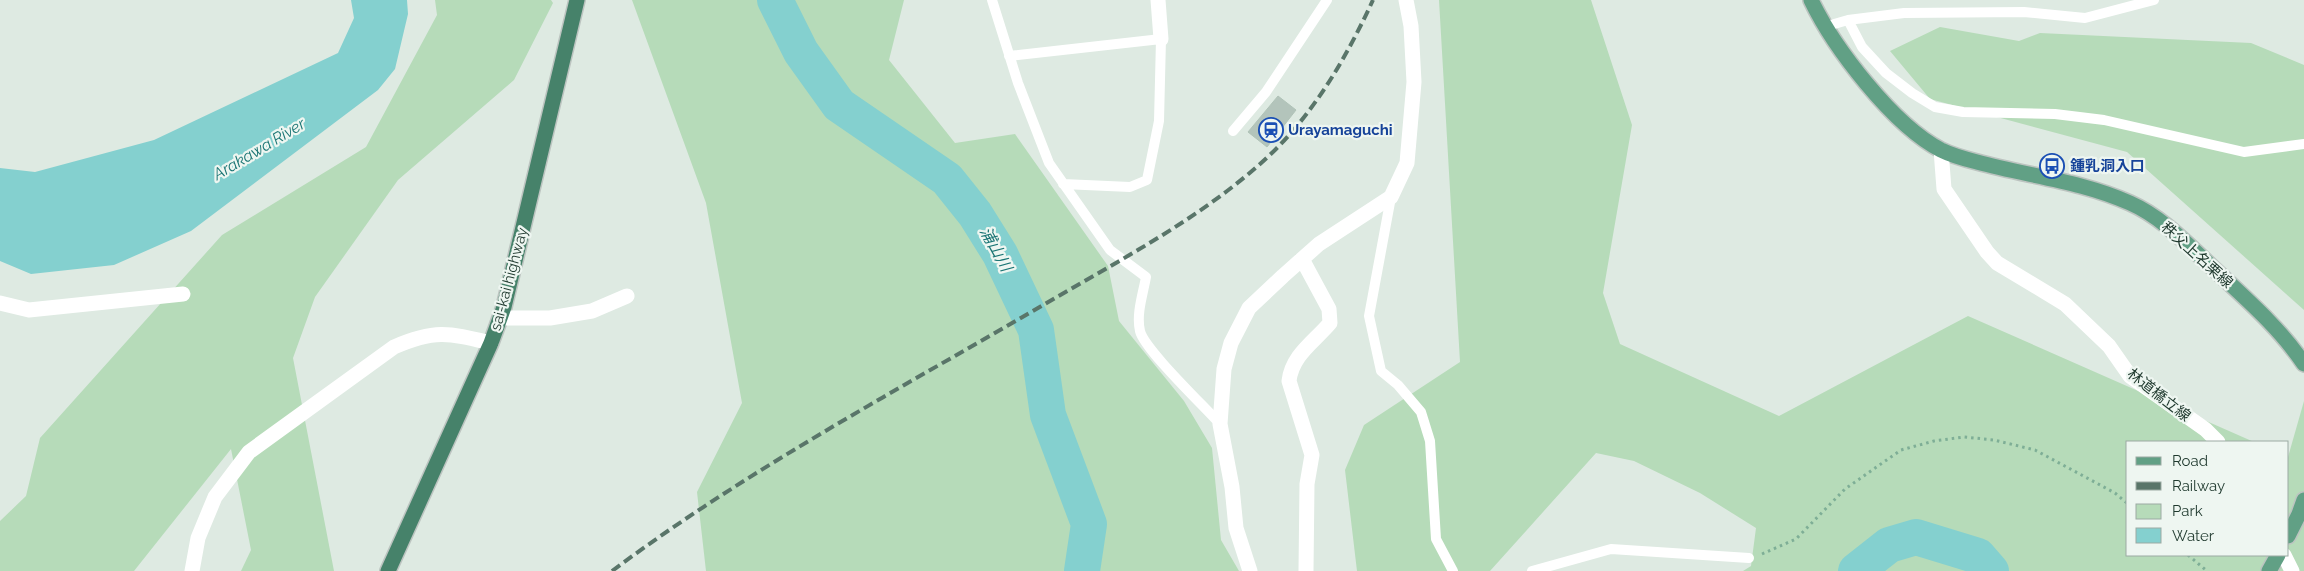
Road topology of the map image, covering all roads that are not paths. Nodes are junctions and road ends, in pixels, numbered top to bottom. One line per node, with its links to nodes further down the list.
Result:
1 (577, 0): 21 (highway, sai-kai highway)
2 (992, 0): 11 (lane)
3 (1158, 0): 10 (street)
4 (1327, 0): 12 (lane)
5 (1406, 0): 16 (street)
6 (1811, 0): 9 (main road, 秩父上名栗線)
7 (2154, 0): 8 (lane)
8 (1848, 20): 9 (lane); 13 (lane)
9 (1824, 26): 14 (main road, 秩父上名栗線)
10 (1161, 39): 11 (lane); 15 (lane)
11 (1009, 56): 15 (lane)
12 (1233, 131)
13 (2304, 144)
14 (1941, 150): 23 (main road, 秩父上名栗線); 25 (street, 林道橋立線)
15 (1063, 184): 24 (lane)
16 (1391, 197): 17 (street); 35 (lane)
17 (1302, 260): 24 (street); 34 (street)
18 (183, 294): 20 (street)
19 (628, 296): 21 (street)
20 (0, 303)
21 (500, 318): 22 (highway, sai-kai highway)
22 (491, 343): 31 (street); 32 (highway, sai-kai highway)
23 (2304, 364)
24 (1220, 424): 33 (street)
25 (2217, 441)
26 (2304, 500): 27 (main road)
27 (2289, 534)
28 (2277, 556): 37 (main road)
29 (2284, 556): 38 (street)
30 (1749, 558): 36 (lane)
31 (192, 571)
32 (388, 571)
33 (1250, 571)
34 (1306, 571)
35 (1453, 571)
36 (1532, 571)
37 (2269, 571)
38 (2292, 571)

